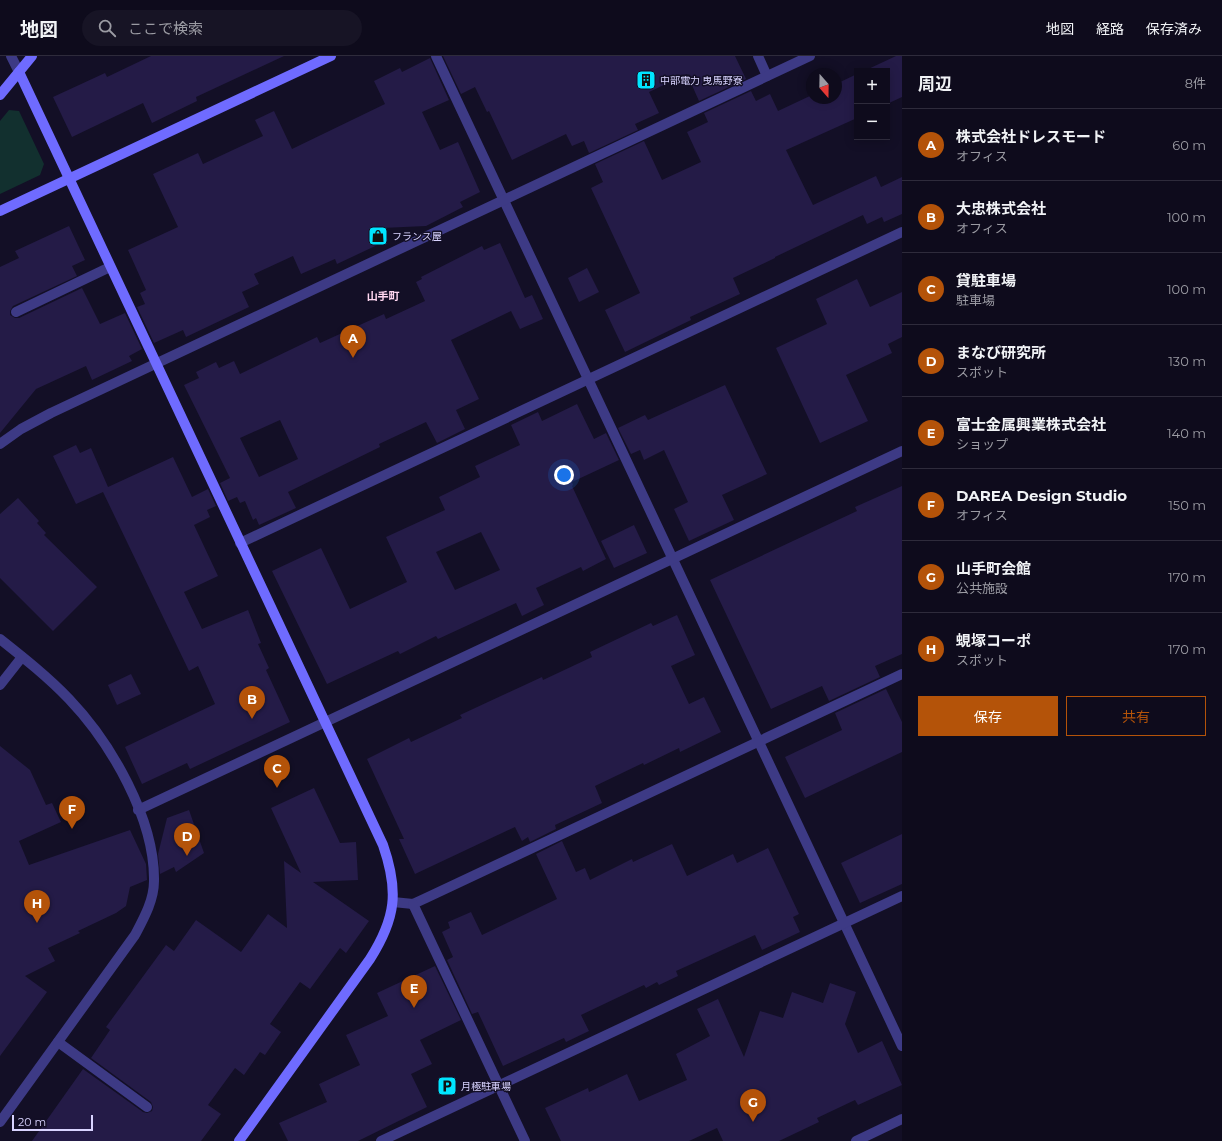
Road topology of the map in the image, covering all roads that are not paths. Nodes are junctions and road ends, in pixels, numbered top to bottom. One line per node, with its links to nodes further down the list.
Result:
1 (11, 56): 7 (street)
2 (32, 56): 7 (street)
3 (331, 56): 10 (street)
4 (436, 56): 11 (street)
5 (758, 56): 8 (street)
6 (810, 56): 8 (street)
7 (19, 72): 9 (street); 10 (street)
8 (767, 76): 11 (street)
9 (0, 95)
10 (69, 179): 12 (street); 14 (street)
11 (504, 200): 16 (street); 17 (street)
12 (0, 211)
13 (902, 232): 17 (street)
14 (110, 267): 15 (street); 16 (street)
15 (16, 312)
16 (156, 364): 18 (street); 20 (street)
17 (588, 380): 20 (street); 21 (street)
18 (0, 444)
19 (902, 451): 21 (street)
20 (240, 543): 26 (street)
21 (672, 559): 26 (street); 27 (street)
22 (0, 639): 23 (street)
23 (22, 657): 25 (street); 28 (street)
24 (902, 674): 27 (street)
25 (0, 685)
26 (324, 722): 28 (street); 30 (street)
27 (758, 742): 31 (street); 32 (street)
28 (138, 810): 33 (street)
29 (902, 896): 32 (street)
30 (393, 902): 31 (street); 39 (street)
31 (414, 904): 35 (street)
32 (844, 924): 34 (street); 35 (street)
33 (58, 1042): 36 (street); 38 (street)
34 (902, 1046)
35 (499, 1086): 40 (street); 41 (street)
36 (148, 1107)
37 (902, 1119): 42 (street)
38 (0, 1122)
39 (240, 1141)
40 (382, 1141)
41 (525, 1141)
42 (856, 1141)

